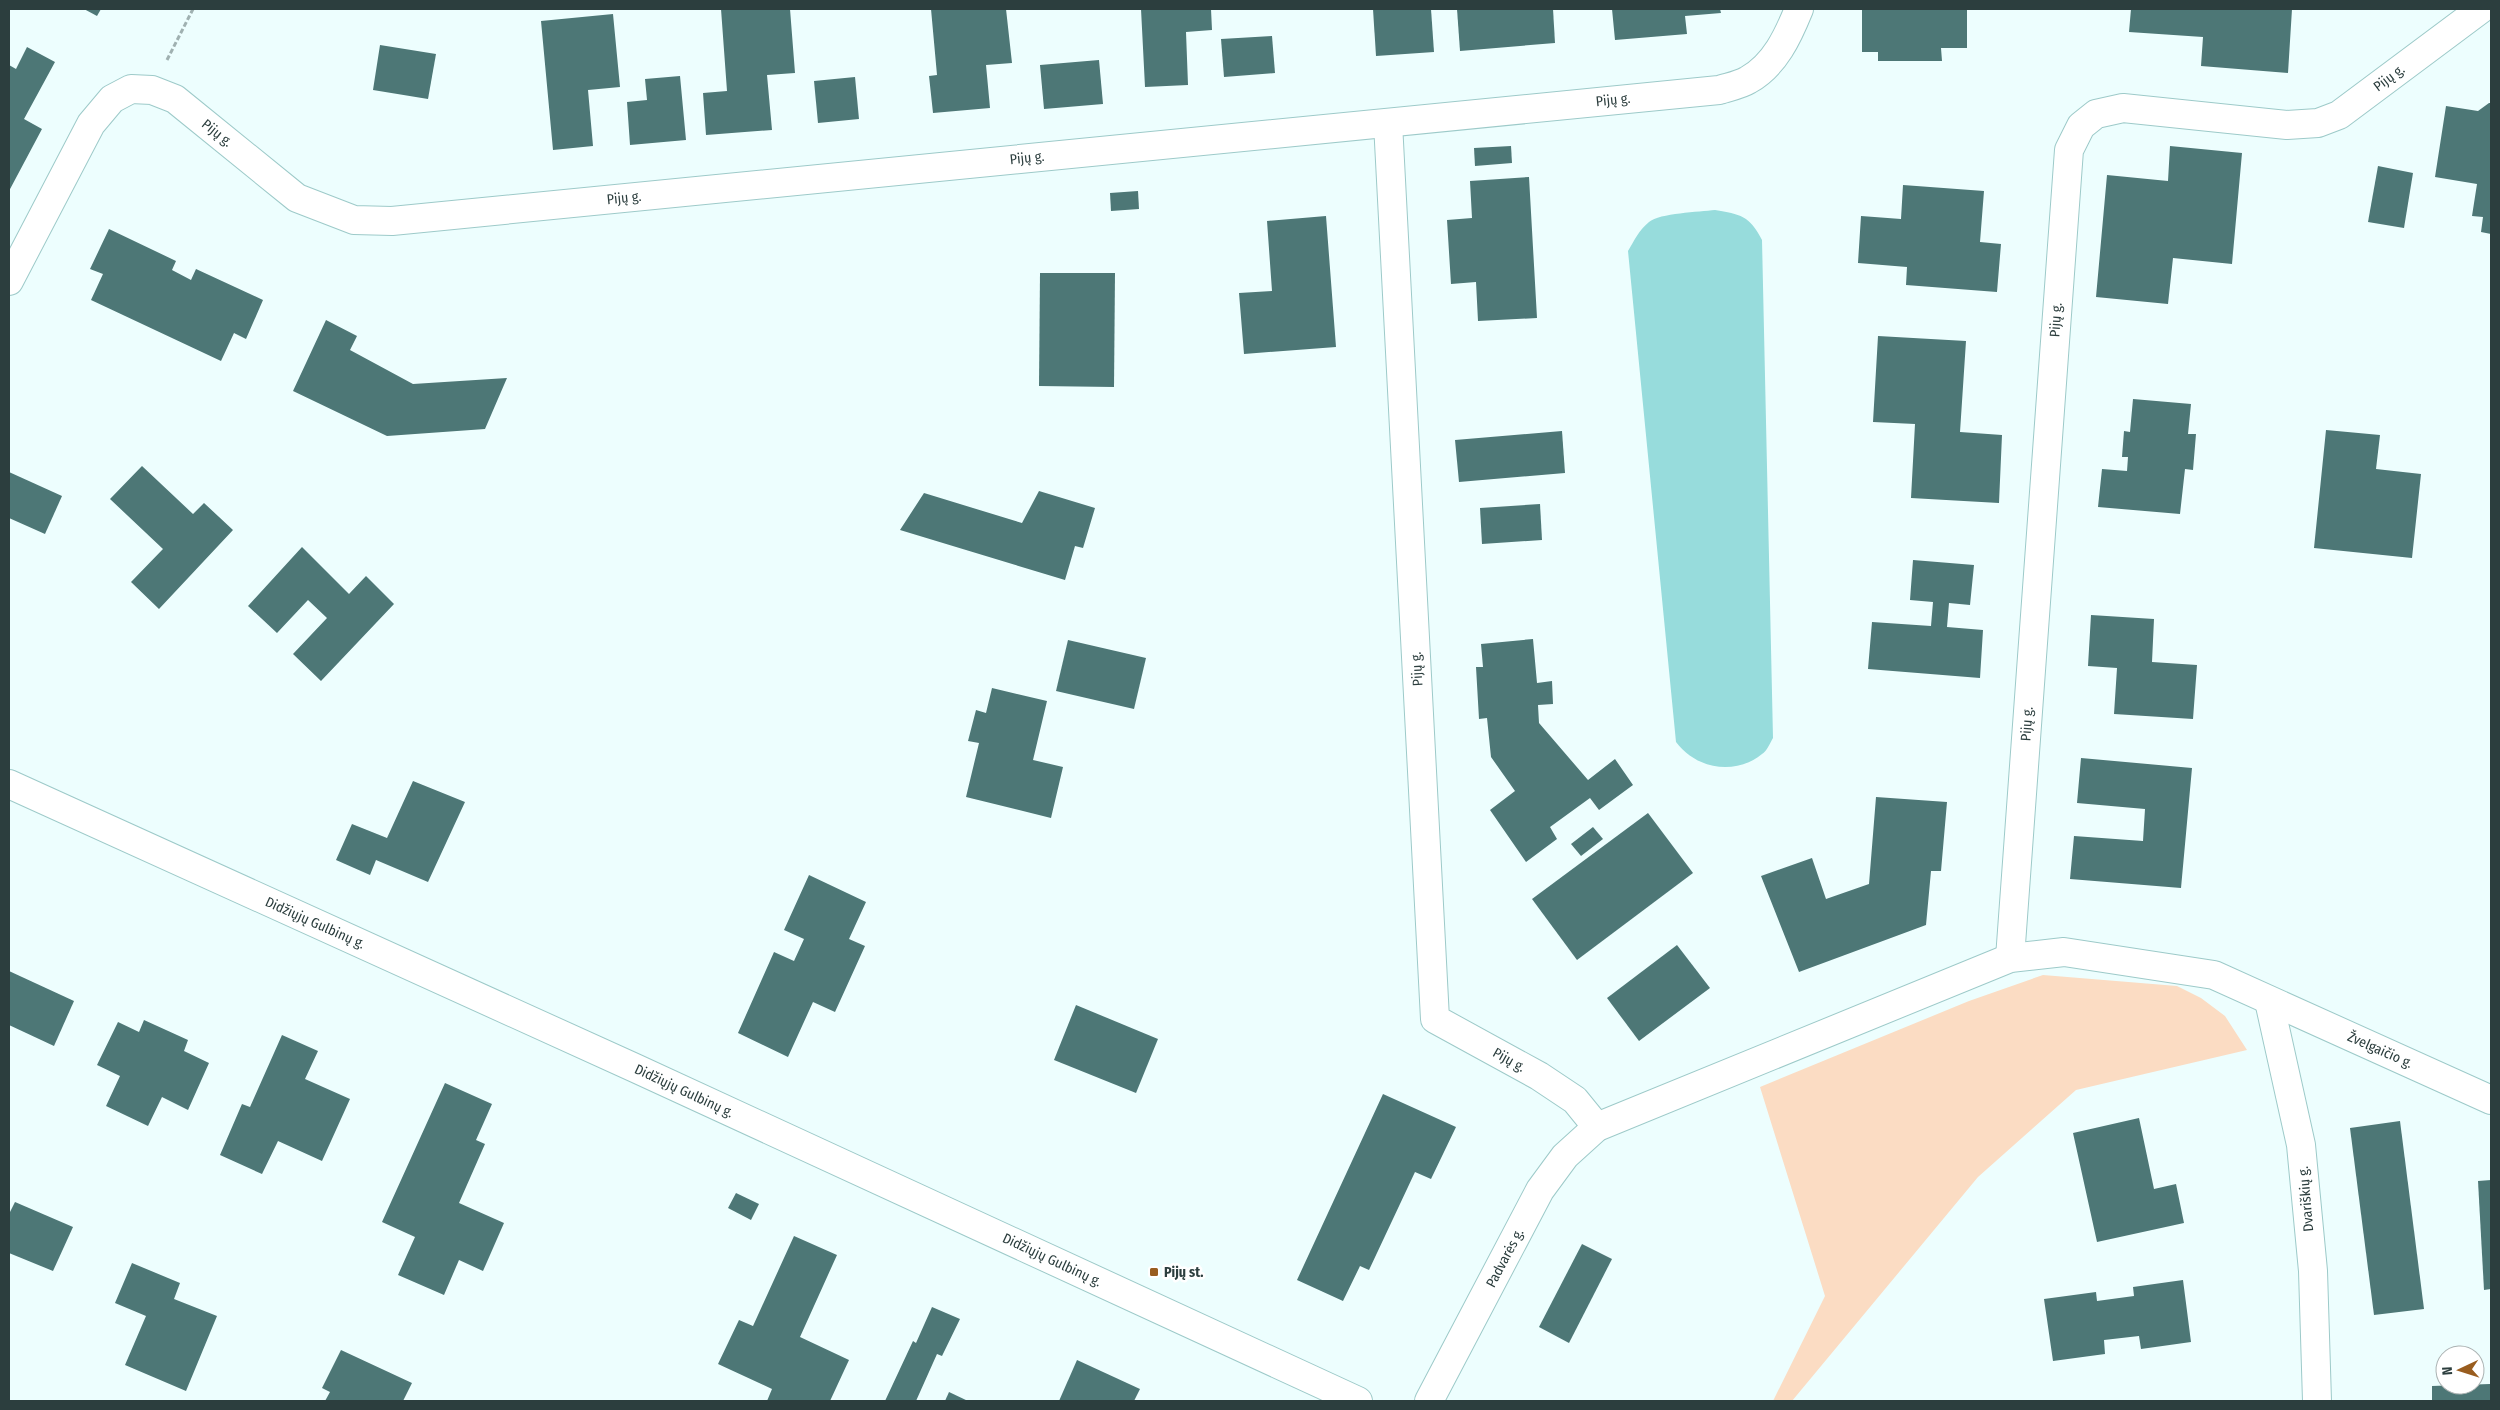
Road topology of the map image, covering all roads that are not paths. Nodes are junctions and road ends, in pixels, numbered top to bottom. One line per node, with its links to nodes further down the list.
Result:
1 (1799, 9): 3 (street, Pijų g.)
2 (2481, 9): 6 (street, Pijų g.)
3 (1388, 123): 4 (street, Pijų g.); 9 (street, Pijų g.)
4 (9, 282)
5 (9, 784): 10 (street, Didžiųjų Gulbinų g.)
6 (2010, 958): 7 (street, Žvelgaičio g.); 9 (street, Padvarės g.)
7 (2269, 1001): 8 (street, Žvelgaičio g.); 12 (street, Dvariškių g.)
8 (2491, 1100)
9 (1597, 1127): 11 (street, Padvarės g.)
10 (1358, 1401)
11 (1429, 1401)
12 (2317, 1401)

